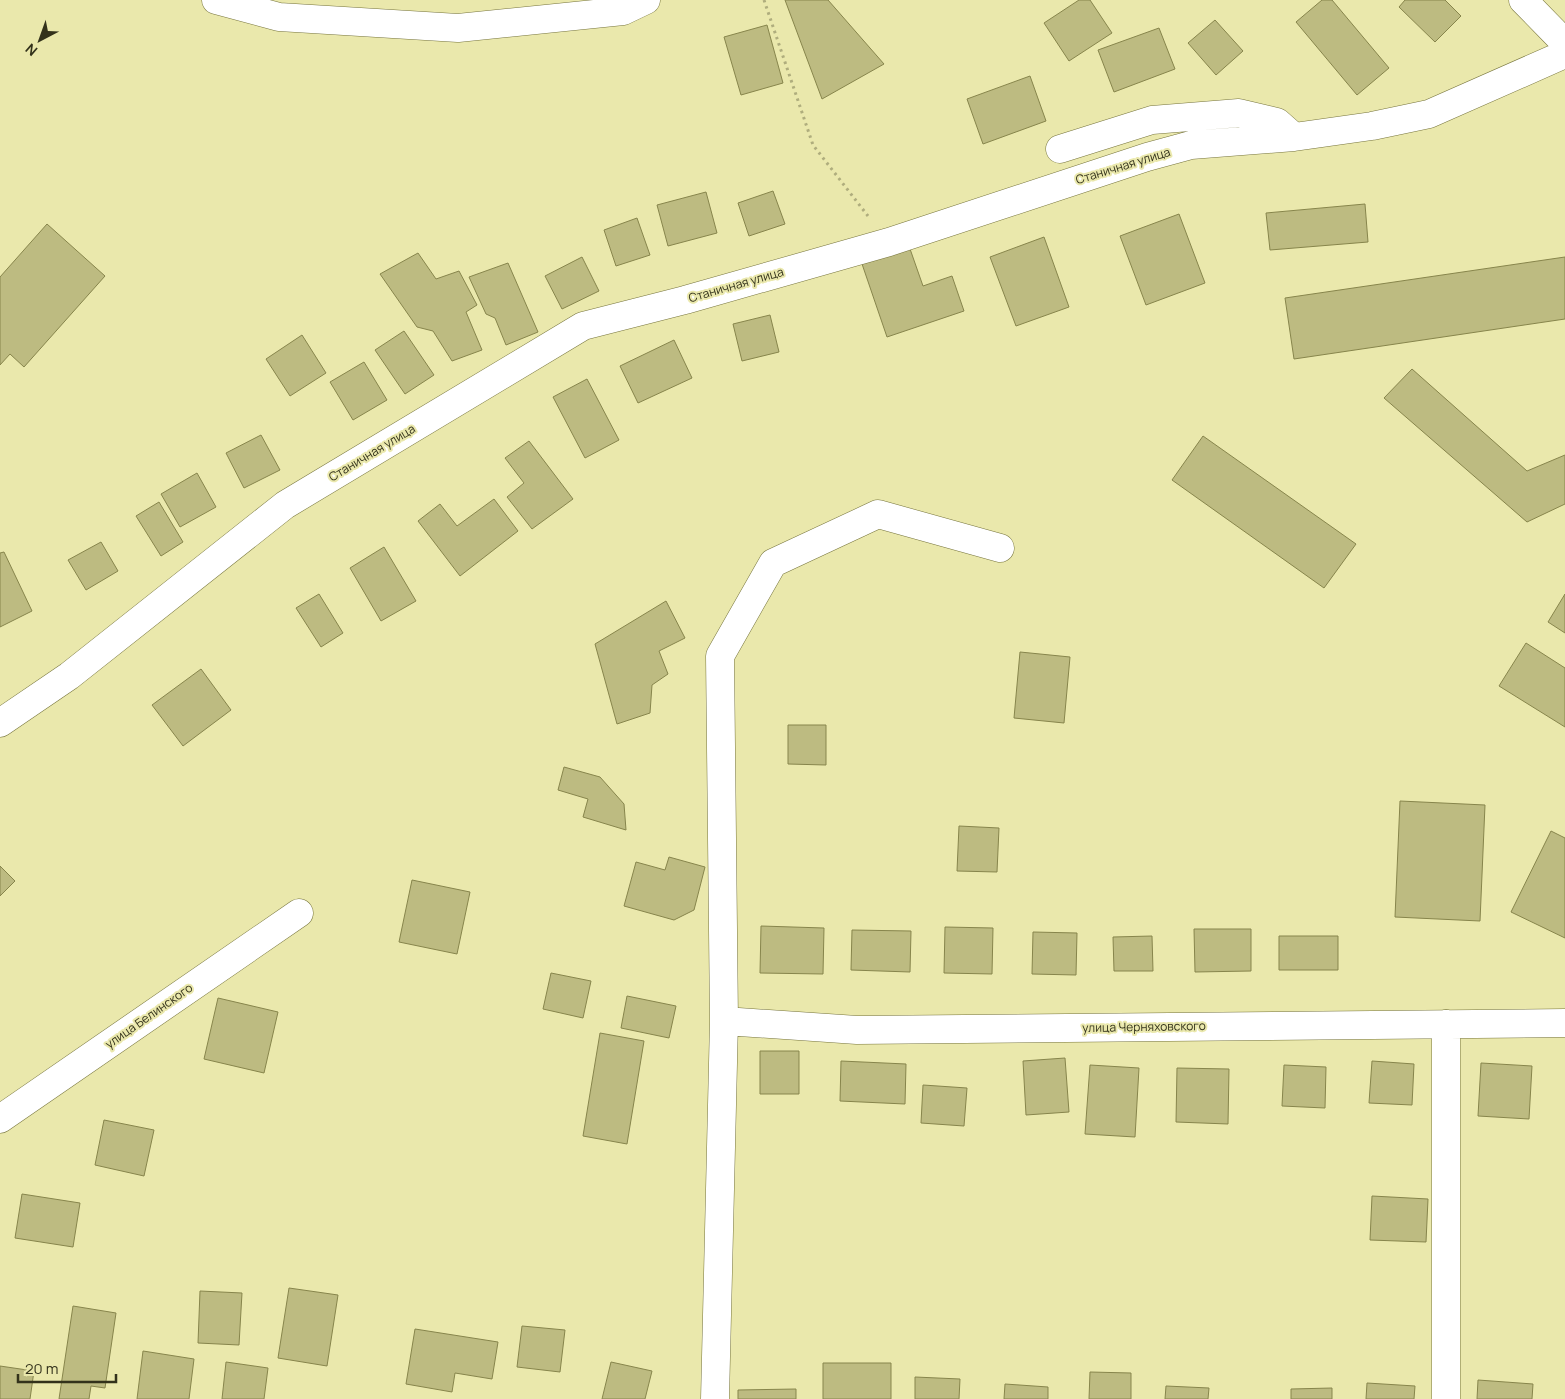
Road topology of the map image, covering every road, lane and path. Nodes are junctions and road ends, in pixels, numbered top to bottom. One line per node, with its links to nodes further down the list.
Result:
1 (216, 0): 2 (street)
2 (646, 0)
3 (764, 0): 9 (path)
4 (1523, 0): 5 (street)
5 (1565, 43)
6 (1565, 54): 7 (street, Станичная улица)
7 (1294, 137): 8 (street); 9 (street, Станичная улица)
8 (1060, 149)
9 (889, 242): 11 (street, Станичная улица)
10 (1000, 548): 13 (street)
11 (0, 723)
12 (299, 913): 16 (street, улица Белинского)
13 (724, 1021): 14 (street, улица Черняховского); 17 (street)
14 (1446, 1024): 15 (street, улица Черняховского); 18 (street)
15 (1565, 1024)
16 (0, 1120)
17 (715, 1399)
18 (1446, 1399)

